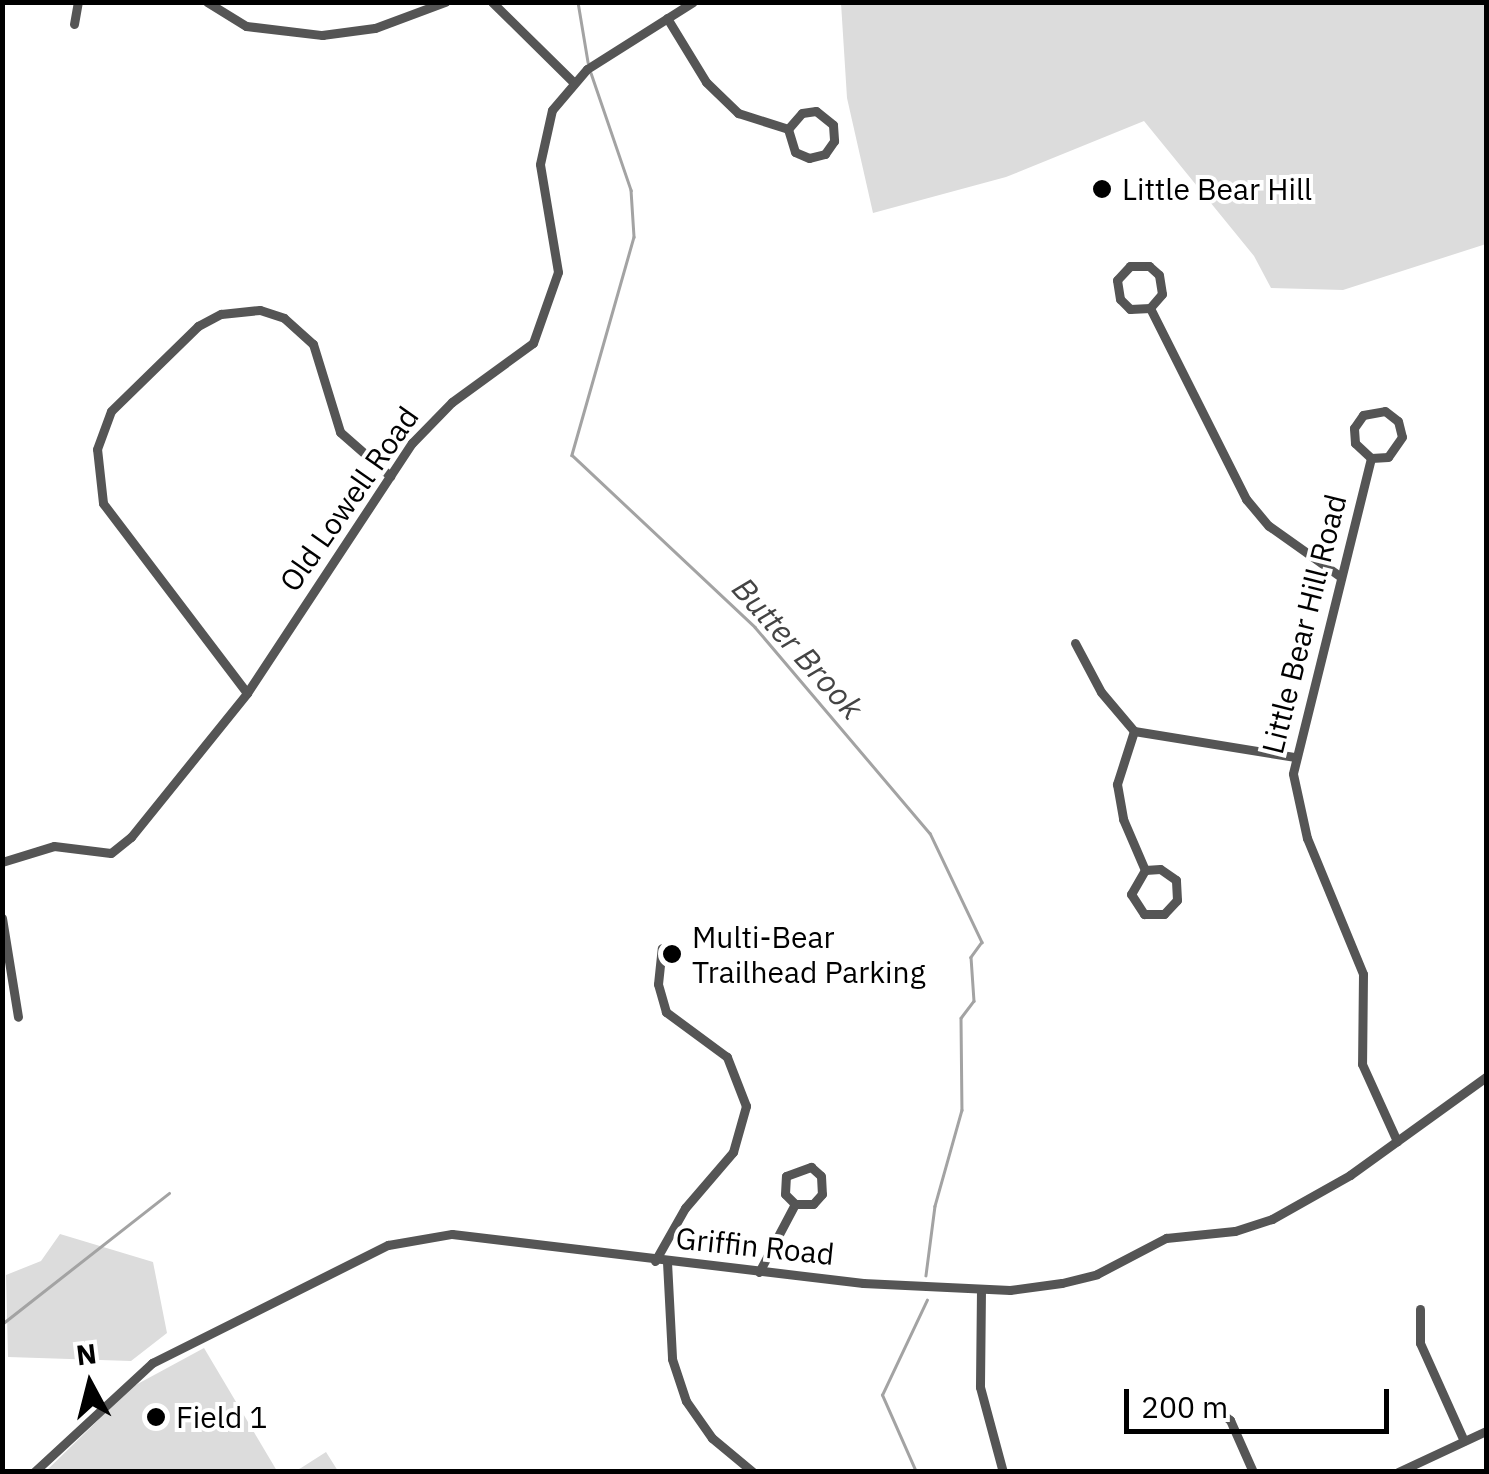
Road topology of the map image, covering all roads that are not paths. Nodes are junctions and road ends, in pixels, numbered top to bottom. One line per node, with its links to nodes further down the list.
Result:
1 (78, 2): 7 (street)
2 (207, 2): 3 (street)
3 (445, 2)
4 (492, 2): 8 (street)
5 (694, 2): 6 (street, Old Lowell Road)
6 (668, 18): 8 (street, Old Lowell Road); 9 (street)
7 (74, 24)
8 (574, 82): 12 (street, Old Lowell Road)
9 (788, 129): 9 (street)
10 (1150, 308): 10 (street); 13 (street)
11 (1372, 458): 11 (street, Little Bear Hill Road); 13 (street, Little Bear Hill Road)
12 (390, 476): 15 (street, Old Lowell Road); 15 (street)
13 (1340, 577): 17 (street, Little Bear Hill Road)
14 (1075, 643): 16 (street)
15 (247, 693): 18 (street, Old Lowell Road)
16 (1134, 731): 17 (street); 19 (street)
17 (1294, 757): 24 (street, Little Bear Hill Road)
18 (2, 862)
19 (1145, 870): 19 (street)
20 (2, 918): 22 (street)
21 (662, 948): 26 (street)
22 (18, 1018)
23 (1486, 1077): 24 (street, Griffin Road)
24 (1398, 1140): 28 (street, Griffin Road)
25 (795, 1204): 25 (street); 27 (street)
26 (661, 1261): 27 (street, Griffin Road); 33 (street, Griffin Road); 34 (street)
27 (759, 1272): 28 (street, Griffin Road)
28 (981, 1289): 35 (street)
29 (1420, 1309): 32 (street)
30 (1210, 1404): 36 (street)
31 (1486, 1431): 32 (street)
32 (1464, 1441): 37 (street)
33 (34, 1472)
34 (752, 1472)
35 (1003, 1472)
36 (1254, 1472)
37 (1398, 1472)

